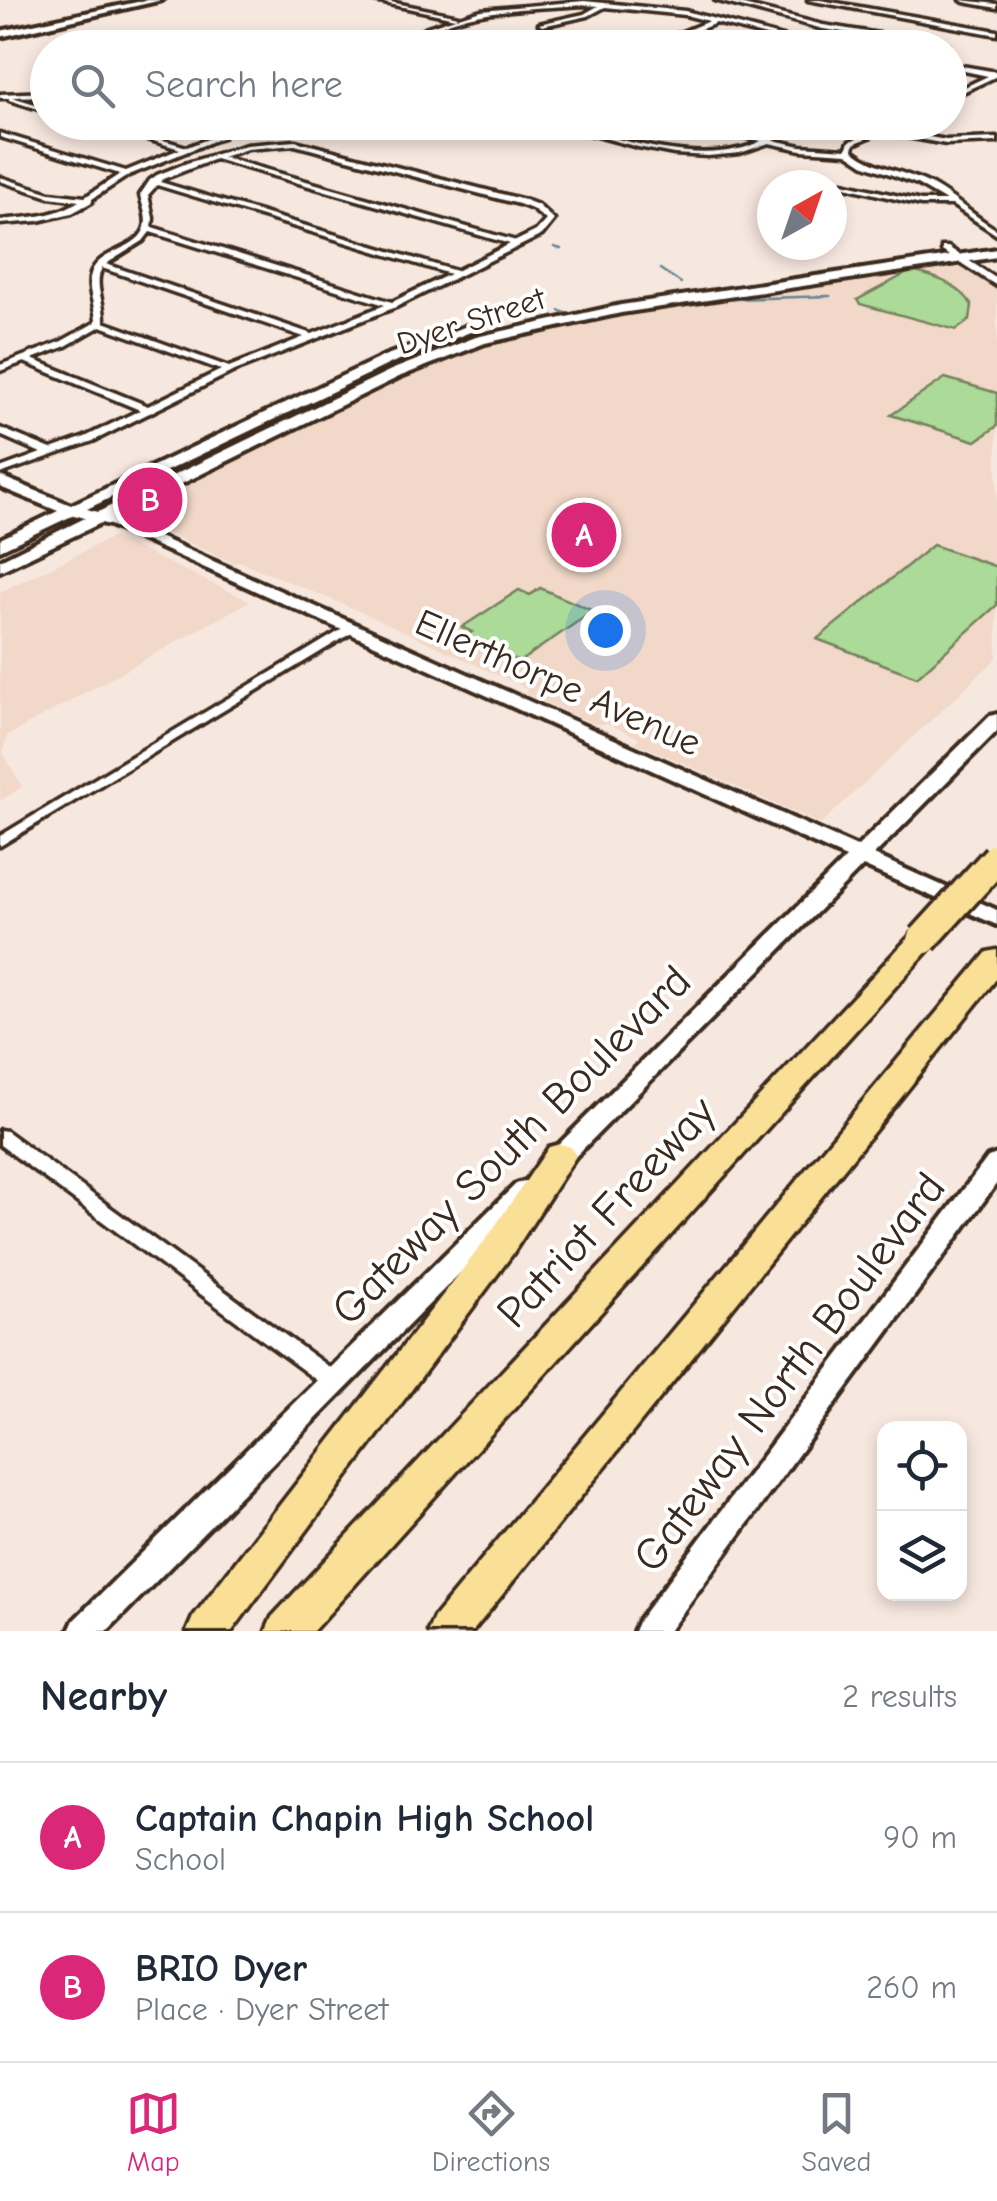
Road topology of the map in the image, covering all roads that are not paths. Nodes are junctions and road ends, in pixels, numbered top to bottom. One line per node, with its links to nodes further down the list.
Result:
1 (140, 0): 20 (main road)
2 (158, 0): 20 (main road)
3 (374, 0): 11 (street)
4 (508, 0): 9 (street)
5 (718, 0): 14 (street)
6 (812, 0): 21 (street)
7 (964, 0): 10 (street)
8 (604, 4): 9 (street); 12 (street); 13 (street)
9 (519, 6): 11 (street)
10 (997, 6)
11 (461, 18): 15 (street)
12 (716, 21): 16 (street); 17 (street)
13 (542, 24)
14 (810, 24): 18 (street); 19 (street)
15 (427, 30)
16 (693, 30)
17 (745, 30)
18 (788, 30)
19 (849, 30)
20 (0, 32)
21 (997, 33)
22 (967, 69): 23 (street)
23 (996, 74): 24 (street)
24 (967, 88)
25 (30, 95): 26 (street)
26 (4, 96): 27 (street)
27 (30, 104)
28 (0, 135): 41 (street)
29 (152, 140): 37 (street)
30 (211, 140): 37 (street)
31 (625, 140): 32 (street)
32 (766, 140): 38 (street)
33 (860, 140): 38 (street)
34 (929, 140): 36 (street)
35 (997, 140): 36 (street)
36 (981, 142): 39 (street)
37 (186, 150): 41 (street)
38 (849, 151): 46 (street)
39 (997, 151)
40 (214, 157): 43 (street); 51 (street); 51 (street)
41 (126, 173): 45 (street)
42 (0, 179): 45 (street)
43 (153, 182): 48 (street); 58 (street)
44 (847, 186): 46 (street)
45 (89, 200): 47 (street)
46 (950, 202): 49 (street)
47 (0, 222)
48 (149, 229): 55 (street); 60 (street)
49 (997, 233)
50 (997, 242): 52 (main road, Dyer Street)
51 (517, 244): 58 (street)
52 (945, 249): 54 (street); 56 (main road, Dyer Street)
53 (997, 253): 54 (main road, Dyer Street)
54 (958, 258): 57 (main road, Dyer Street); 59 (street)
55 (101, 265): 62 (street); 63 (street)
56 (846, 265): 57 (main road); 61 (main road, Dyer Street)
57 (860, 273): 64 (main road, Dyer Street)
58 (458, 274): 60 (street)
59 (997, 283)
60 (393, 306): 63 (street)
61 (558, 308): 64 (main road); 72 (main road, Dyer Street)
62 (100, 323): 65 (street); 67 (street)
63 (312, 337): 67 (street)
64 (473, 343): 72 (main road, Dyer Street)
65 (22, 358): 66 (street); 68 (street)
66 (0, 368)
67 (229, 370): 68 (street)
68 (148, 410): 70 (street)
69 (0, 430): 70 (street)
70 (48, 452): 71 (street)
71 (1, 472): 72 (main road, Ellerthorpe Avenue)
72 (86, 512): 73 (main road, Dyer Street); 74 (main road, Dyer Street); 75 (main road, Ellerthorpe Avenue)
73 (0, 545)
74 (0, 566)
75 (351, 628): 77 (street); 78 (main road, Ellerthorpe Avenue)
76 (997, 720): 78 (main road, Gateway South Boulevard)
77 (0, 842)
78 (860, 857): 80 (main road, Ellerthorpe Avenue); 83 (main road, Gateway South Boulevard)
79 (997, 858): 89 (highway, Patriot Freeway, bridge)
80 (997, 918)
81 (987, 970): 90 (highway)
82 (0, 1136): 85 (street)
83 (560, 1156): 85 (main road, Gateway South Boulevard); 88 (highway)
84 (997, 1164): 86 (main road, Gateway North Boulevard)
85 (334, 1382): 87 (main road, Gateway South Boulevard)
86 (663, 1626)
87 (84, 1631)
88 (206, 1631)
89 (286, 1631)
90 (448, 1631)

